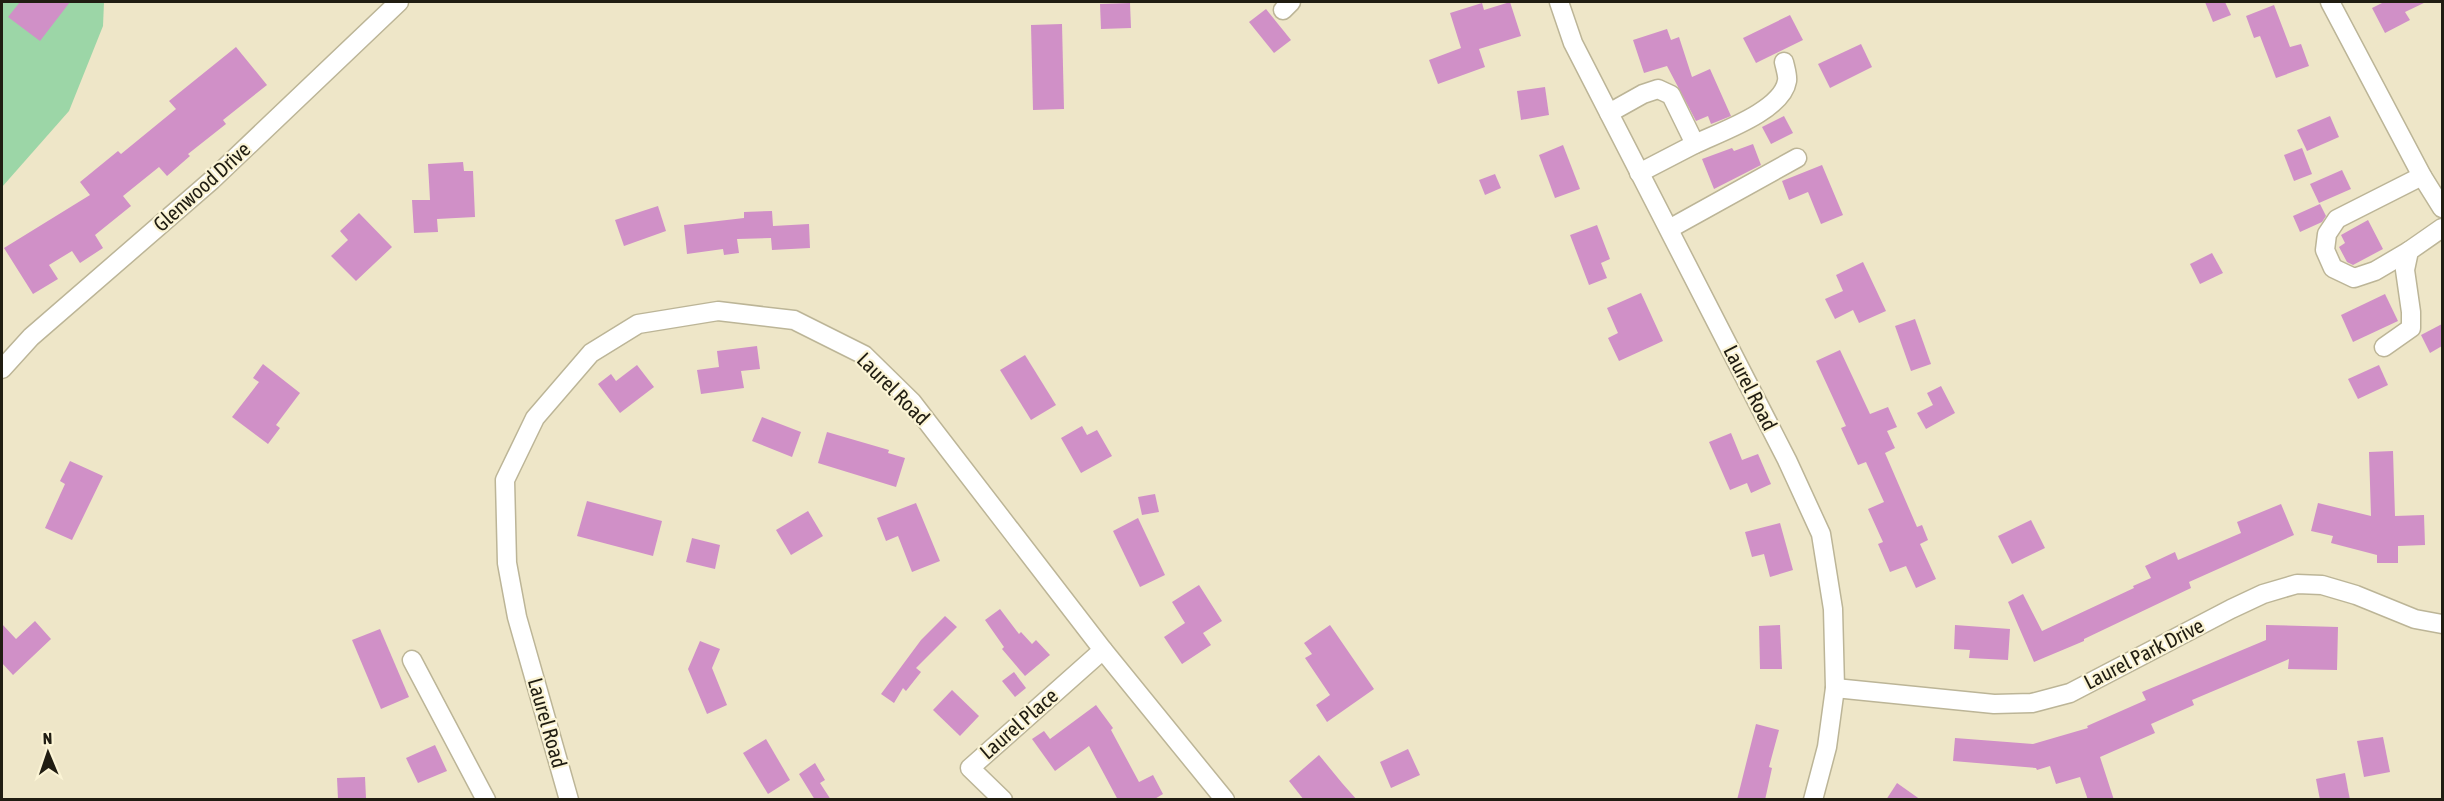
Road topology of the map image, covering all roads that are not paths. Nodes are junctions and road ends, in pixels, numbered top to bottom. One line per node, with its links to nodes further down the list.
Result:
1 (399, 2): 16 (street, Glenwood Drive)
2 (1559, 2): 5 (street, Laurel Road)
3 (2330, 2): 10 (street)
4 (1784, 62): 6 (street)
5 (1609, 113): 6 (street); 8 (street, Laurel Road)
6 (1695, 144): 8 (street)
7 (1797, 158): 13 (street)
8 (1639, 173): 13 (street, Laurel Road)
9 (2442, 176): 10 (street)
10 (2423, 177): 11 (street); 14 (street)
11 (2442, 208)
12 (2442, 228): 14 (street)
13 (1668, 229): 20 (street, Laurel Road)
14 (2409, 251): 15 (street)
15 (2384, 347)
16 (2, 369)
17 (2442, 624): 20 (street, Laurel Park Drive)
18 (1103, 650): 22 (street, Laurel Road); 23 (street, Laurel Place); 24 (street, Laurel Road)
19 (412, 660): 21 (street)
20 (1835, 688): 25 (street, Laurel Road)
21 (486, 800)
22 (569, 800)
23 (1003, 800)
24 (1225, 800)
25 (1813, 800)

